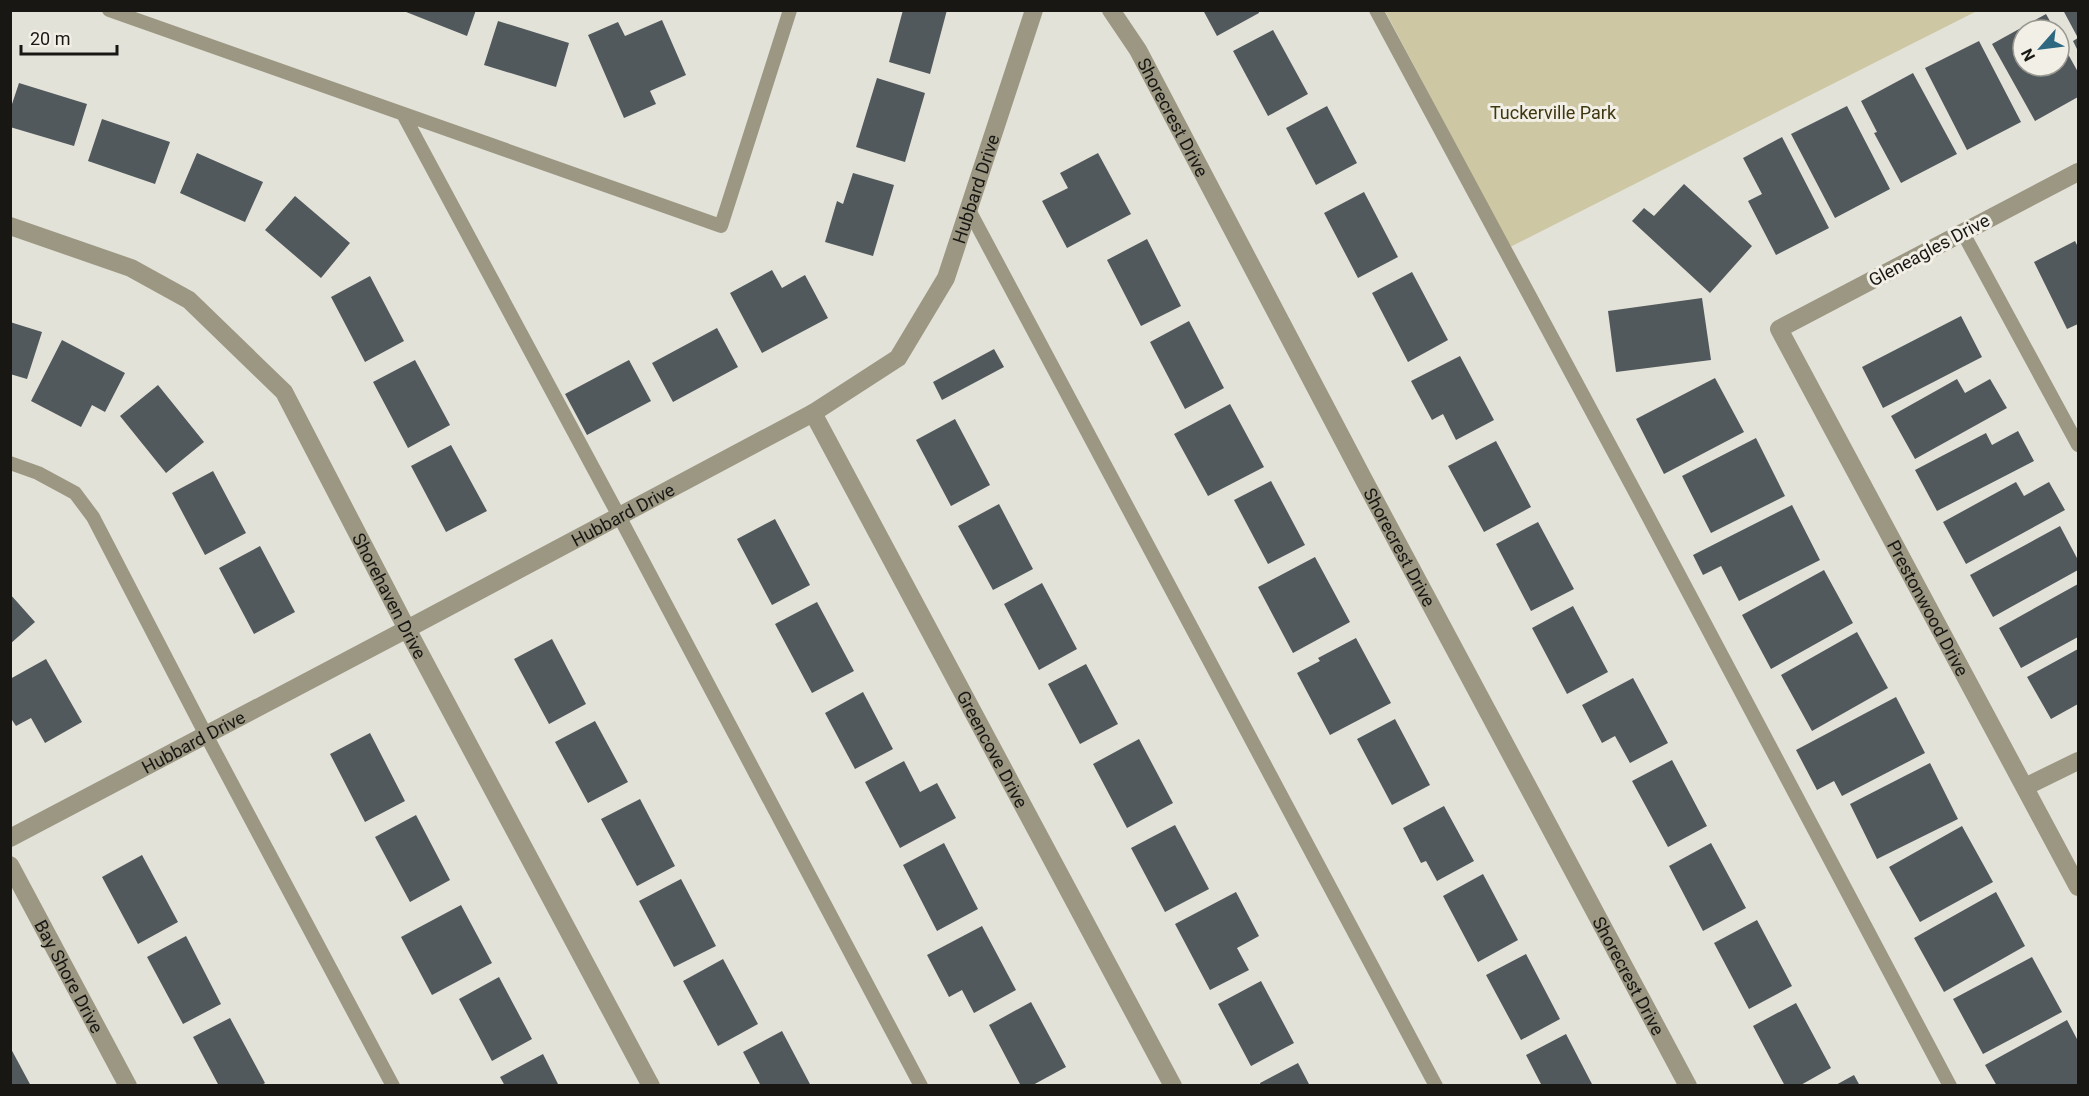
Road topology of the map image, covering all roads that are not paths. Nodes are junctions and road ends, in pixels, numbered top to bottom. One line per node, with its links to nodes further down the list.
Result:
1 (109, 10): 6 (lane)
2 (790, 10): 6 (lane)
3 (1034, 10): 8 (street, Hubbard Drive)
4 (1111, 10): 29 (street, Shorecrest Drive)
5 (1376, 10): 30 (lane)
6 (403, 114): 15 (lane)
7 (2079, 172): 10 (street, Gleneagles Drive)
8 (969, 210): 12 (street, Hubbard Drive); 28 (lane)
9 (10, 226): 16 (street, Shorehaven Drive)
10 (1962, 233): 11 (street, Gleneagles Drive); 13 (lane)
11 (1779, 329): 19 (street, Prestonwood Drive)
12 (813, 413): 15 (street, Hubbard Drive); 27 (street, Greencove Drive)
13 (2079, 445)
14 (10, 463): 17 (lane)
15 (620, 516): 16 (street, Hubbard Drive); 26 (lane)
16 (408, 629): 17 (street, Hubbard Drive); 25 (street, Shorehaven Drive)
17 (206, 735): 20 (street, Hubbard Drive); 24 (lane)
18 (2079, 761): 19 (street)
19 (2025, 787): 22 (street, Prestonwood Drive)
20 (10, 838)
21 (10, 865): 23 (street, Bay Shore Drive)
22 (2079, 887)
23 (129, 1086)
24 (393, 1086)
25 (651, 1086)
26 (921, 1086)
27 (1173, 1086)
28 (1436, 1086)
29 (1688, 1086)
30 (1950, 1086)

